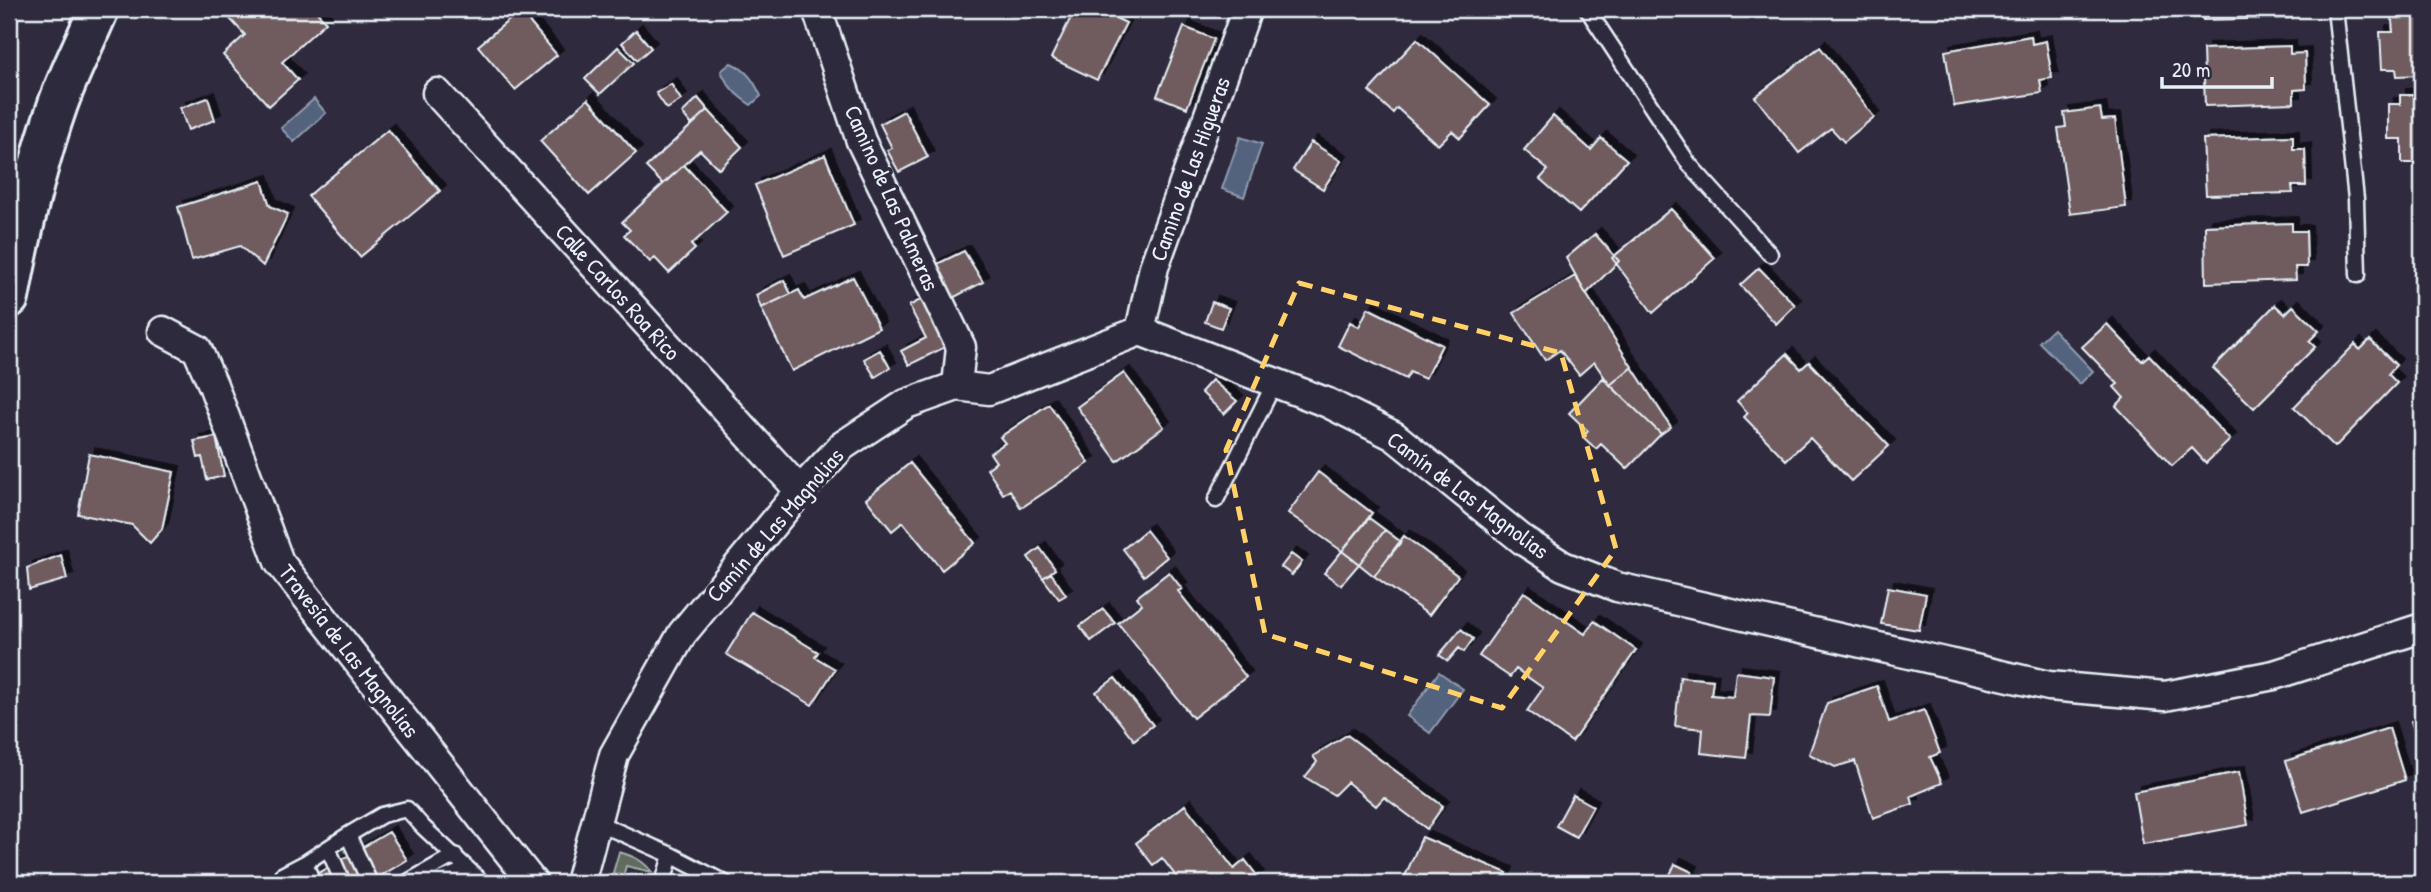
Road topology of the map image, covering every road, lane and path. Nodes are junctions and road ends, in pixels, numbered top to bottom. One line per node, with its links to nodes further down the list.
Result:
1 (99, 9): 7 (street)
2 (817, 9): 14 (street, Camino de Las Palmeras)
3 (1247, 9): 12 (street, Camino de Las Higueras)
4 (1587, 9): 8 (lane)
5 (2335, 9): 9 (lane)
6 (437, 93): 15 (street, Calle Carlos Roa Rico)
7 (22, 179): 10 (street)
8 (1770, 254)
9 (2358, 275)
10 (9, 298)
11 (163, 331): 32 (street, Travesía de Las Magnolias)
12 (1140, 331): 13 (street, Camín de Las Magnolias); 14 (street, Camín de Las Magnolias)
13 (1275, 383): 16 (lane); 17 (street, Camín de Las Magnolias)
14 (957, 386): 15 (street, Camín de Las Magnolias)
15 (800, 491): 18 (street, Camín de Las Magnolias)
16 (1216, 500)
17 (2422, 628)
18 (596, 822): 22 (lane); 33 (street, Camín de Las Magnolias)
19 (348, 835): 20 (lane); 21 (lane); 28 (lane)
20 (328, 848): 23 (lane); 27 (lane)
21 (456, 855): 24 (lane); 29 (lane)
22 (671, 855): 34 (lane); 35 (lane)
23 (305, 863): 25 (lane); 26 (lane)
24 (468, 869): 30 (lane); 31 (lane)
25 (283, 883)
26 (313, 883)
27 (343, 883)
28 (370, 883)
29 (406, 883)
30 (433, 883)
31 (484, 883)
32 (533, 883)
33 (580, 883)
34 (663, 883)
35 (725, 883)

